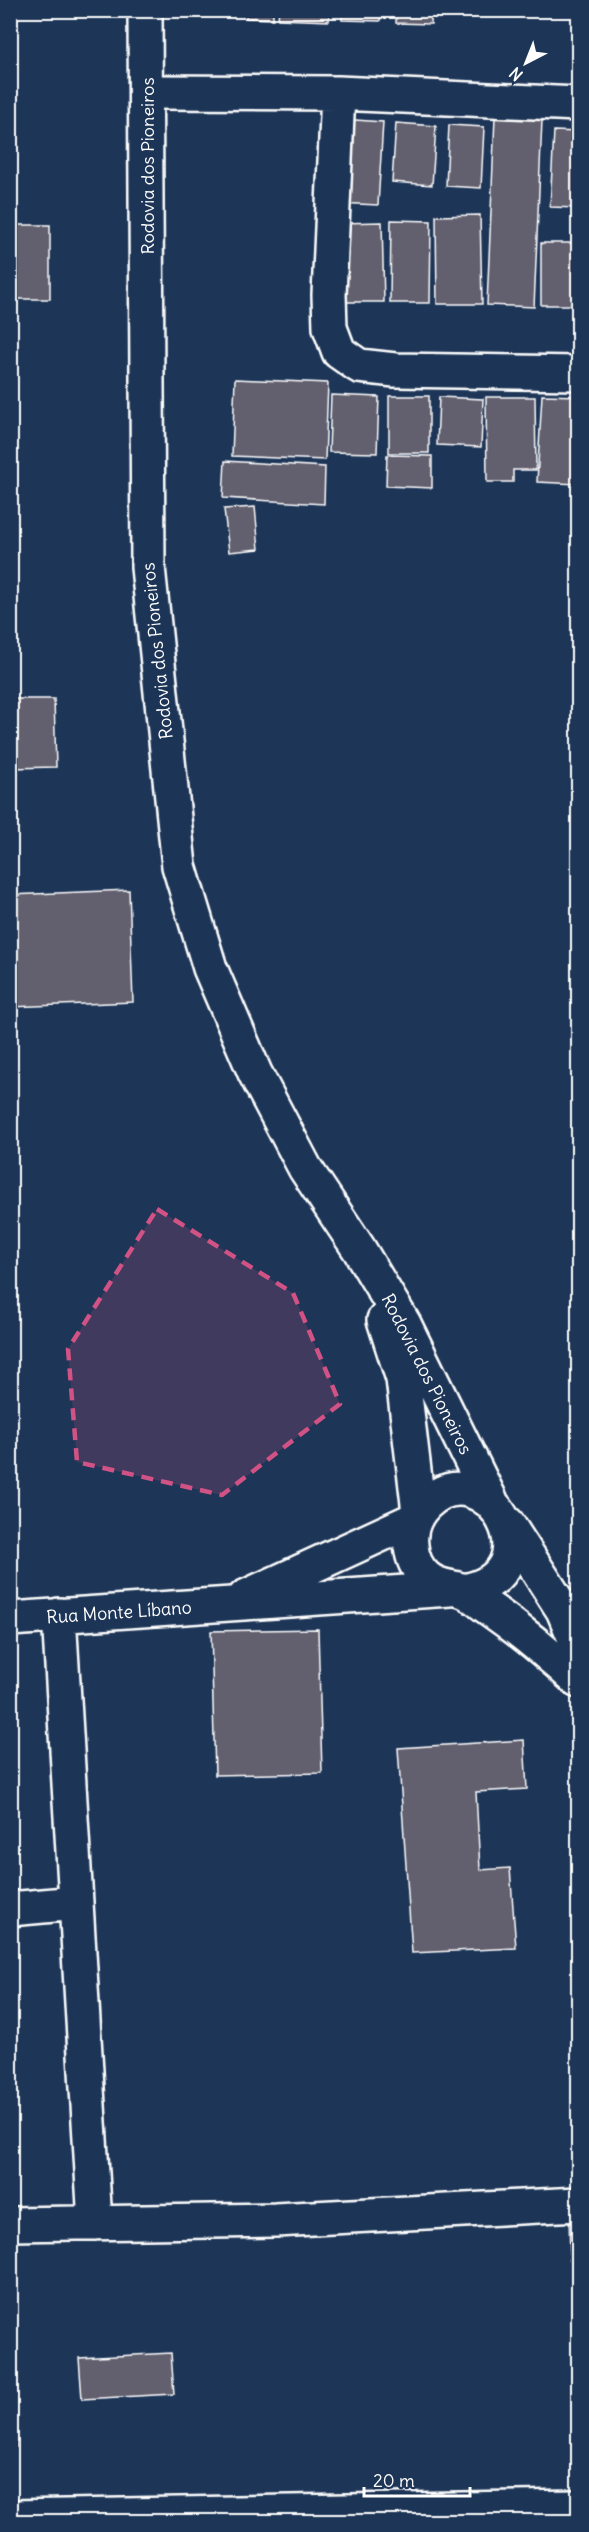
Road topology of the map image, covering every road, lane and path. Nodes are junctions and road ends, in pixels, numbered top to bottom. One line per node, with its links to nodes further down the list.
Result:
1 (145, 10): 2 (street, Rodovia dos Pioneiros)
2 (147, 92): 3 (street); 6 (street, Rodovia dos Pioneiros)
3 (338, 93): 4 (street); 5 (street)
4 (579, 104)
5 (579, 373)
6 (359, 1249): 7 (street, Rodovia dos Pioneiros); 8 (street, Rodovia dos Pioneiros)
7 (499, 1512): 8 (street); 9 (street); 11 (street, Rodovia dos Pioneiros)
8 (417, 1515): 9 (street, Rodovia dos Pioneiros); 10 (street)
9 (456, 1590): 10 (street, Rua Monte Líbano); 15 (street, Rodovia dos Pioneiros)
10 (227, 1606): 12 (street, Rua Monte Líbano)
11 (571, 1606): 14 (street, Rodovia dos Pioneiros)
12 (59, 1615): 13 (street, Rua Monte Líbano); 16 (street)
13 (10, 1618)
14 (579, 1646)
15 (579, 1681)
16 (76, 1904): 17 (street); 19 (street)
17 (10, 1909)
18 (579, 2204): 19 (street)
19 (94, 2223): 20 (street)
20 (10, 2224)
21 (579, 2507): 22 (street)
22 (10, 2517)

